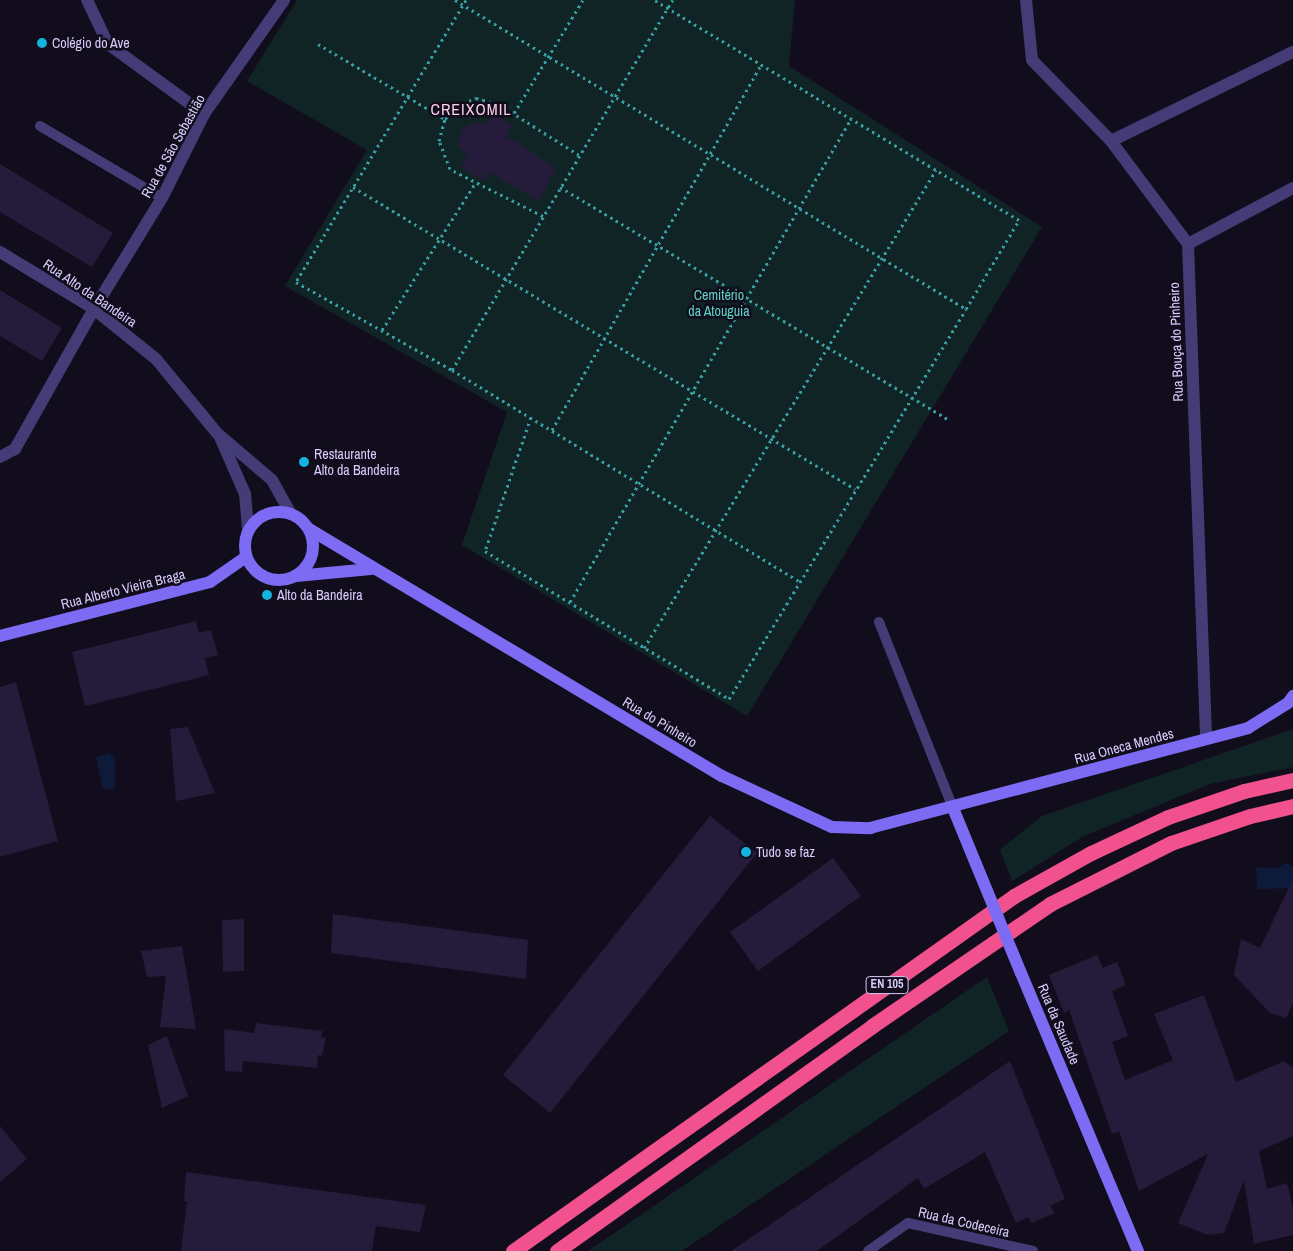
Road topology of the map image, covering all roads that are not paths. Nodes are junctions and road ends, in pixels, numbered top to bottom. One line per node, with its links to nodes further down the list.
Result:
1 (87, 0): 5 (street)
2 (284, 0): 5 (street, Rua de São Sebastião)
3 (1026, 0): 7 (street)
4 (1293, 52): 7 (street)
5 (204, 114): 9 (street, Rua de São Sebastião)
6 (40, 126): 9 (lane)
7 (1111, 141): 10 (street)
8 (1293, 188): 10 (street)
9 (162, 198): 12 (street, Rua de São Sebastião)
10 (1188, 244): 24 (street, Rua Bouça do Pinheiro)
11 (0, 252): 12 (street, Rua Alto da Bandeira)
12 (94, 309): 13 (street, Rua Alto da Bandeira); 14 (street, Rua de São Sebastião)
13 (218, 433): 15 (street, Rua Alto da Bandeira); 17 (street, Rua Alto da Bandeira)
14 (0, 457)
15 (290, 514): 16 (street); 17 (street)
16 (309, 529): 19 (street, Rua do Pinheiro); 20 (street)
17 (248, 530): 18 (street)
18 (246, 557): 20 (street); 22 (street, Rua Alberto Vieira Braga)
19 (371, 569): 20 (street); 27 (street, Rua do Pinheiro)
20 (295, 576)
21 (879, 622): 27 (lane)
22 (0, 636)
23 (1293, 696): 24 (street, Rua Oneca Mendes)
24 (1206, 740): 27 (street, Rua Oneca Mendes)
25 (1293, 780): 28 (highway, EN 105)
26 (1293, 806): 29 (highway, EN 105)
27 (954, 808): 32 (street, Rua da Saudade, bridge)
28 (513, 1251)
29 (557, 1251)
30 (868, 1251): 31 (lane, Rua da Codeceira)
31 (1033, 1251)
32 (1138, 1251)

